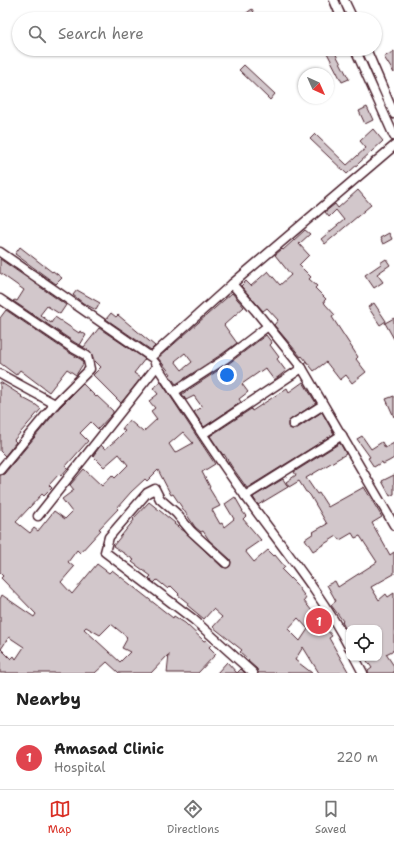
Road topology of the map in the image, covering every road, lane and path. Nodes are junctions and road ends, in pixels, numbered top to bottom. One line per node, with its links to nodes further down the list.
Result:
1 (334, 0): 3 (street)
2 (344, 0): 4 (street)
3 (339, 12)
4 (350, 12)
5 (358, 56): 8 (street)
6 (369, 56): 7 (street)
7 (394, 114)
8 (394, 136)
9 (394, 146): 11 (street)
10 (0, 252): 14 (street)
11 (232, 284): 13 (street); 14 (street)
12 (0, 299): 19 (street)
13 (268, 326): 16 (street); 18 (street)
14 (151, 357): 15 (street)
15 (157, 366): 18 (street); 26 (street)
16 (302, 368): 20 (street); 22 (street)
17 (0, 374): 19 (street)
18 (174, 392): 22 (street)
19 (55, 404): 24 (street)
20 (323, 405): 21 (street); 23 (street)
21 (293, 424)
22 (203, 434): 25 (street)
23 (342, 435): 25 (street); 27 (street)
24 (0, 470)
25 (245, 496): 29 (street)
26 (38, 516)
27 (394, 525)
28 (226, 563): 31 (street)
29 (346, 641)
30 (357, 661): 32 (street)
31 (253, 673)
32 (363, 673)

